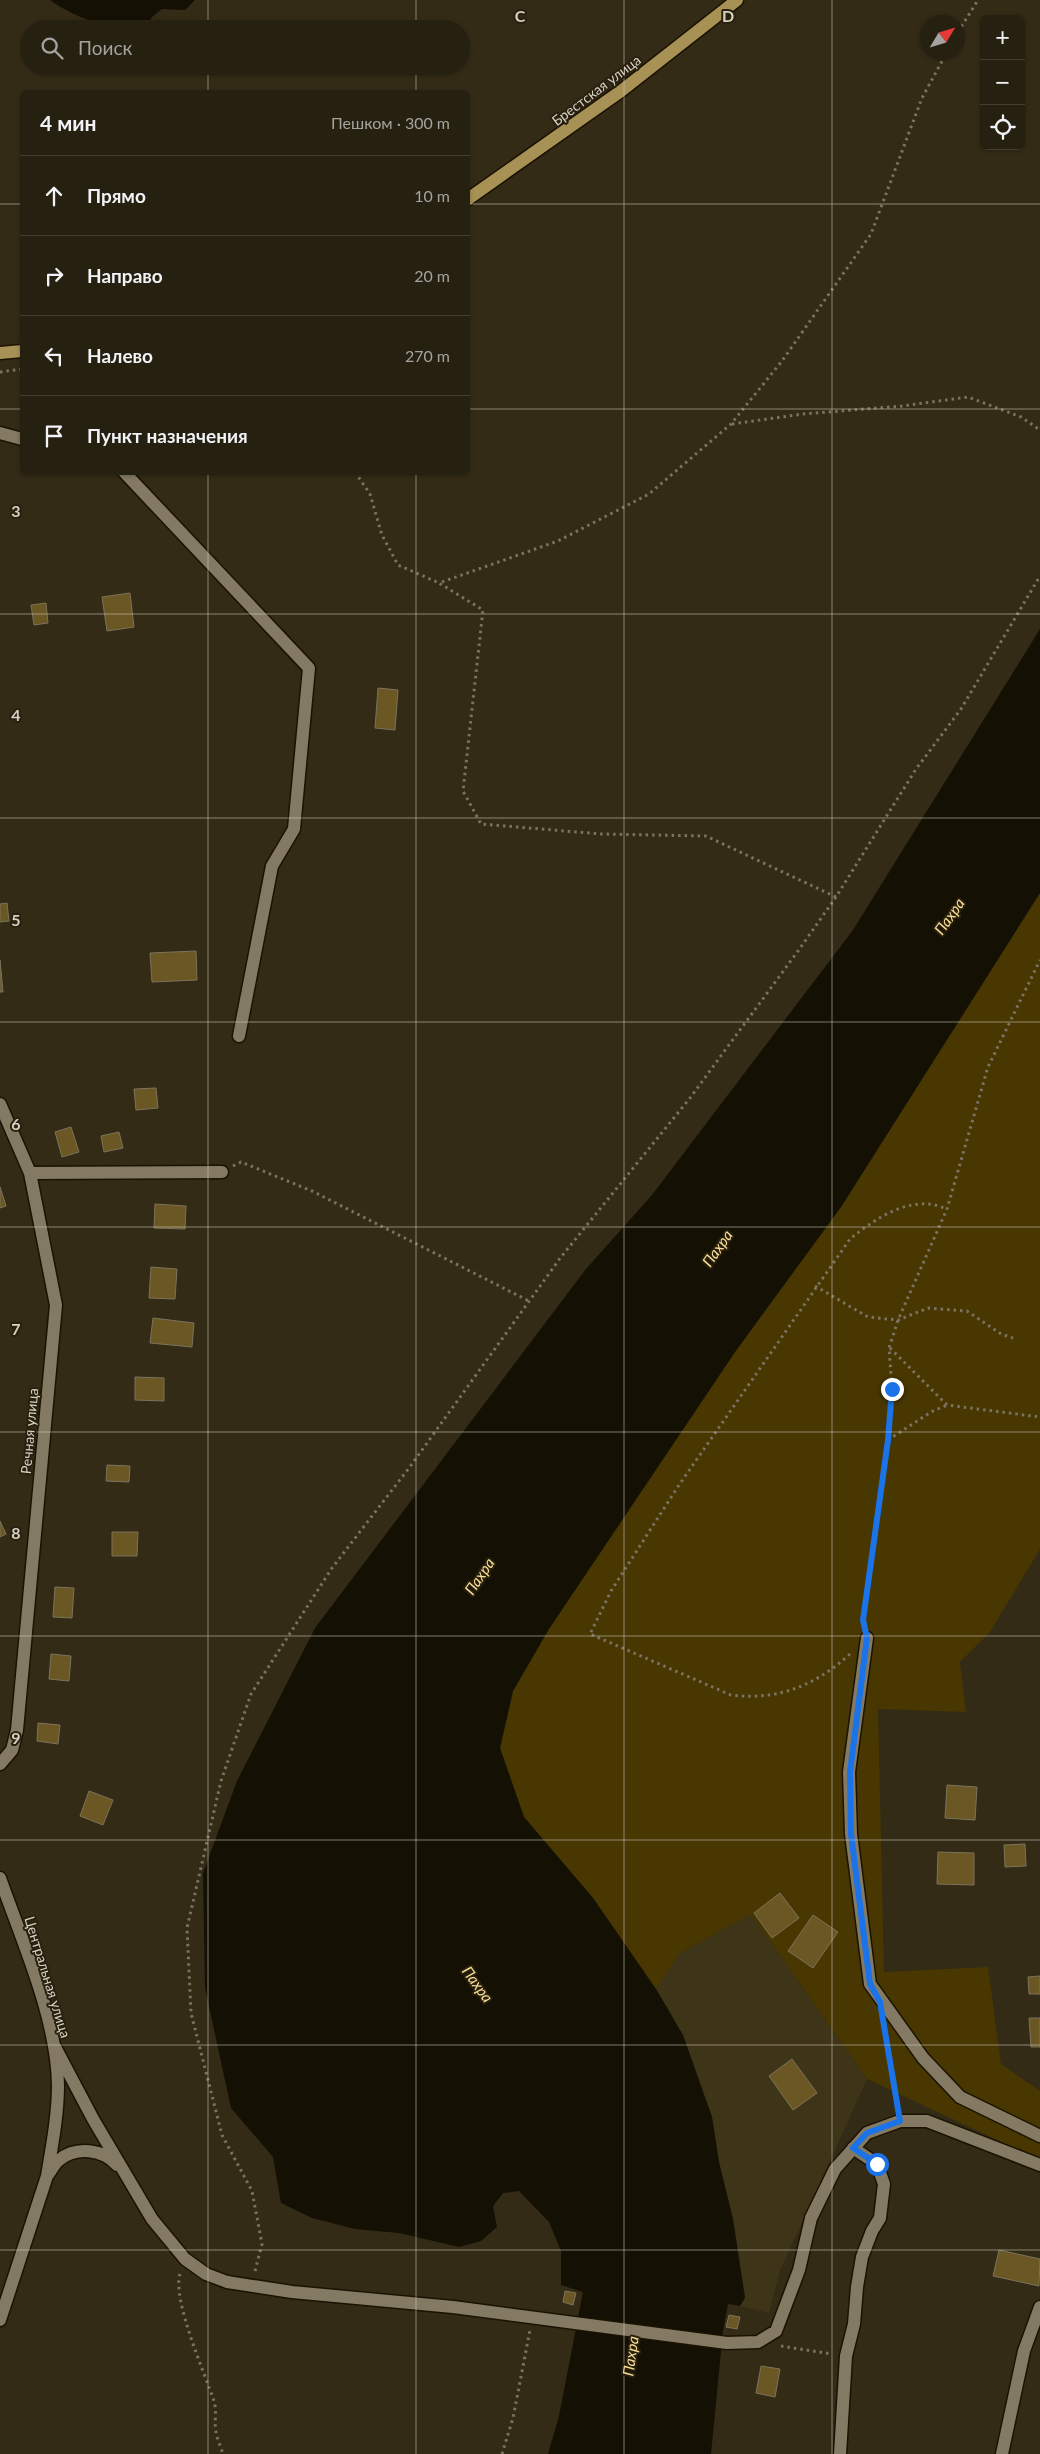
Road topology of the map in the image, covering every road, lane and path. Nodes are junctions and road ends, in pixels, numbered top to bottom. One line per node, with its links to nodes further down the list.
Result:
1 (737, 0): 5 (main road, Брестская улица)
2 (978, 0): 3 (path)
3 (965, 21)
4 (942, 60): 10 (path)
5 (470, 198)
6 (20, 351): 7 (main road)
7 (0, 353)
8 (20, 369): 9 (path)
9 (0, 372)
10 (731, 424): 11 (path); 17 (path)
11 (1040, 430)
12 (0, 433): 13 (street)
13 (20, 438)
14 (127, 475): 20 (street)
15 (357, 475): 17 (path)
16 (1040, 576): 18 (path)
17 (439, 583): 18 (path)
18 (836, 897): 26 (path)
19 (1040, 960): 24 (path)
20 (239, 1036)
21 (0, 1104): 23 (street, Речная улица)
22 (222, 1172): 23 (street); 26 (path)
23 (30, 1173): 34 (street, Речная улица)
24 (947, 1209): 25 (path); 27 (path)
25 (815, 1286): 27 (path); 33 (path)
26 (529, 1301): 45 (path)
27 (898, 1320): 28 (path); 29 (path)
28 (1013, 1338)
29 (890, 1348): 30 (path); 32 (path)
30 (947, 1405): 31 (path); 32 (path)
31 (1040, 1417)
32 (888, 1440): 33 (path)
33 (867, 1638): 39 (street)
34 (0, 1764)
35 (0, 1878): 37 (street, Центральная улица)
36 (885, 2029): 38 (path)
37 (54, 2045): 42 (street); 43 (street, Центральная улица)
38 (900, 2121): 40 (street); 41 (street)
39 (1040, 2136)
40 (853, 2148): 49 (street); 50 (street)
41 (1040, 2165)
42 (125, 2175): 43 (street); 44 (street)
43 (47, 2176): 48 (street)
44 (185, 2259): 45 (street); 51 (path)
45 (252, 2286): 47 (street)
46 (1040, 2307): 54 (street)
47 (533, 2317): 49 (street); 52 (path)
48 (0, 2320)
49 (758, 2342): 50 (path)
50 (846, 2356): 53 (street)
51 (223, 2454)
52 (502, 2454)
53 (840, 2454)
54 (1002, 2454)

